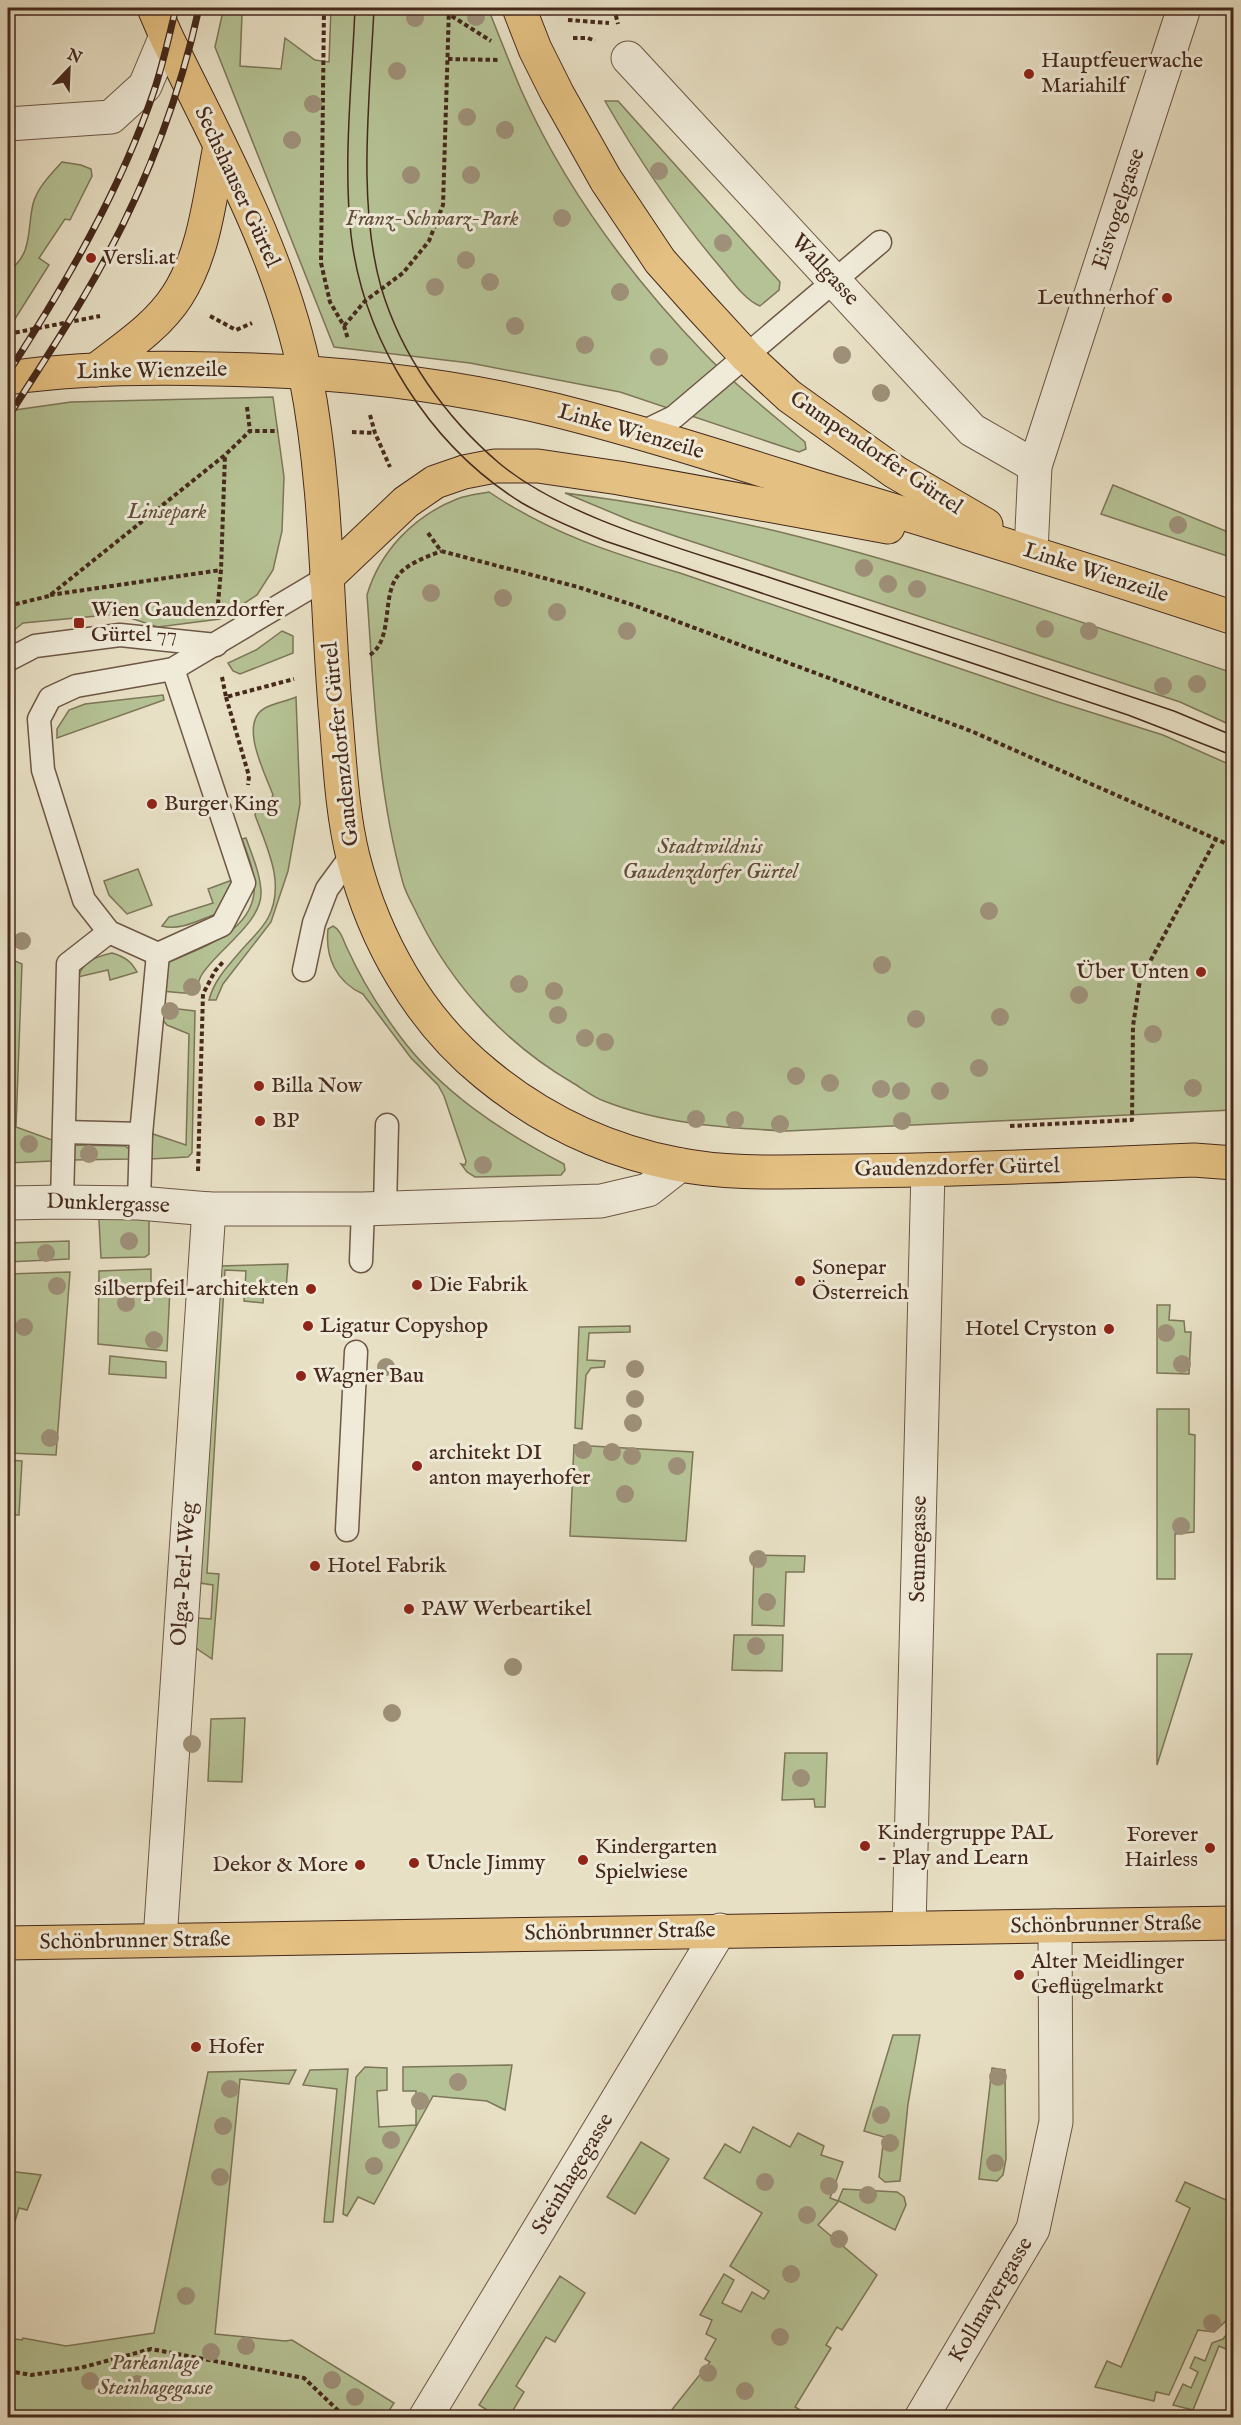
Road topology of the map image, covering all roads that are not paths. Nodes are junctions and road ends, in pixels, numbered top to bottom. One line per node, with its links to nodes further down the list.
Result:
1 (519, 8): 9 (main road, Gumpendorfer Gürtel)
2 (1184, 8): 14 (street, Eisvogelgasse)
3 (160, 22): 5 (street); 6 (main road, Sechshauser Gürtel)
4 (628, 58): 8 (street, Wallgasse)
5 (8, 124)
6 (220, 146): 10 (main road); 11 (main road, Sechshauser Gürtel)
7 (880, 243): 8 (lane)
8 (835, 281): 9 (lane); 14 (street, Wallgasse)
9 (747, 357): 13 (lane); 15 (main road, Gumpendorfer Gürtel)
10 (96, 370): 11 (main road, Linke Wienzeile); 12 (main road, Linke Wienzeile)
11 (305, 372): 13 (main road, Linke Wienzeile); 16 (main road, Gaudenzdorfer Gürtel)
12 (8, 378)
13 (641, 433): 15 (main road, Linke Wienzeile)
14 (1035, 466): 15 (street, Eisvogelgasse)
15 (1031, 552): 16 (main road); 17 (main road, Linke Wienzeile)
16 (326, 578): 18 (lane); 21 (main road, Gaudenzdorfer Gürtel)
17 (1233, 618)
18 (216, 645): 19 (lane); 20 (lane)
19 (8, 660)
20 (173, 669): 22 (lane); 23 (lane)
21 (352, 855): 24 (lane); 29 (main road, Gaudenzdorfer Gürtel)
22 (109, 932): 23 (lane); 26 (lane)
23 (158, 954): 27 (lane)
24 (304, 970)
25 (387, 1125): 35 (lane)
26 (65, 1132): 27 (lane); 31 (lane)
27 (141, 1134): 33 (lane)
28 (1233, 1163): 30 (main road, Gaudenzdorfer Gürtel)
29 (680, 1165): 30 (main road, Gaudenzdorfer Gürtel); 35 (street)
30 (928, 1170): 41 (street, Seumegasse)
31 (62, 1202): 32 (street, Dunklergasse); 33 (street, Dunklergasse)
32 (8, 1203)
33 (140, 1203): 34 (street, Dunklergasse)
34 (209, 1209): 35 (street); 43 (street, Olga-Perl-Weg)
35 (374, 1209): 36 (lane)
36 (361, 1261)
37 (356, 1352): 38 (lane)
38 (347, 1530)
39 (1233, 1923): 40 (main road, Schönbrunner Straße)
40 (1055, 1926): 41 (main road, Schönbrunner Straße); 46 (street, Kollmayergasse)
41 (909, 1928): 42 (main road, Schönbrunner Straße)
42 (720, 1930): 43 (main road, Schönbrunner Straße); 45 (street, Steinhagegasse)
43 (160, 1940): 44 (main road, Schönbrunner Straße)
44 (8, 1943)
45 (425, 2418)
46 (921, 2418)

